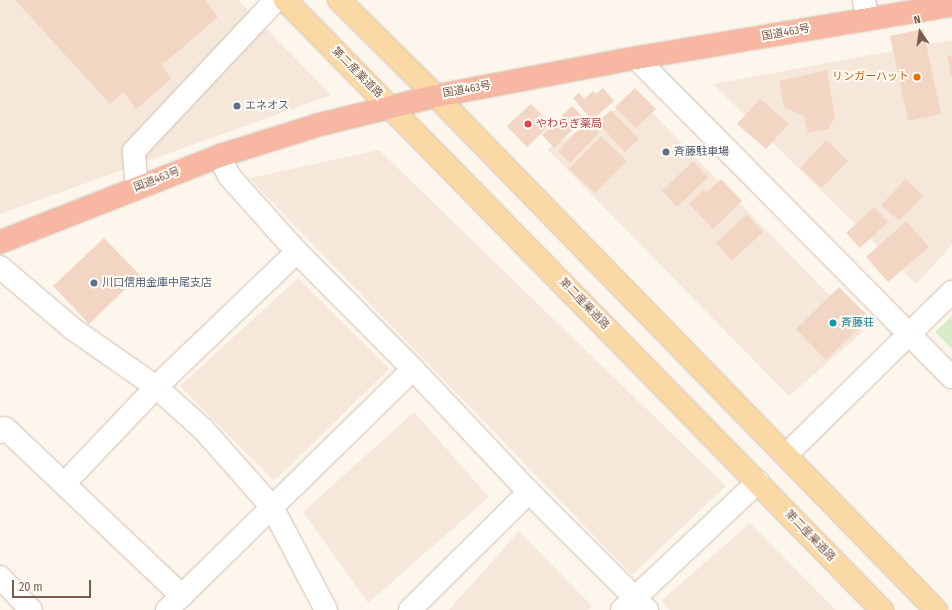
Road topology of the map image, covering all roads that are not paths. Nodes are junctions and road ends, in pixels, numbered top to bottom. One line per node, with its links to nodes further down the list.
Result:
1 (276, 0): 10 (street)
2 (284, 0): 8 (main road, 第二産業道路)
3 (339, 0): 7 (main road)
4 (952, 5): 5 (highway, 国道463号)
5 (866, 9): 6 (highway, 国道463号)
6 (636, 58): 7 (highway, 国道463号); 15 (street)
7 (436, 96): 8 (highway, 国道463号); 20 (main road)
8 (391, 107): 9 (highway, 国道463号); 21 (main road, 第二産業道路)
9 (220, 156): 10 (highway, 国道463号); 12 (street)
10 (137, 188): 11 (highway, 国道463号)
11 (0, 242)
12 (297, 252): 16 (street); 18 (street)
13 (0, 267): 18 (street)
14 (952, 292): 15 (street)
15 (909, 333): 17 (street); 20 (street)
16 (413, 369): 23 (street); 24 (street)
17 (952, 377)
18 (156, 387): 22 (street); 24 (street)
19 (0, 432): 22 (street)
20 (786, 455): 32 (main road)
21 (758, 482): 27 (street); 31 (main road, 第二産業道路)
22 (64, 484): 26 (street)
23 (529, 492): 27 (street); 30 (street)
24 (272, 507): 26 (street); 29 (street)
25 (0, 577): 28 (street)
26 (175, 603)
27 (634, 606)
28 (31, 610)
29 (326, 610)
30 (410, 610)
31 (882, 610)
32 (936, 610)

